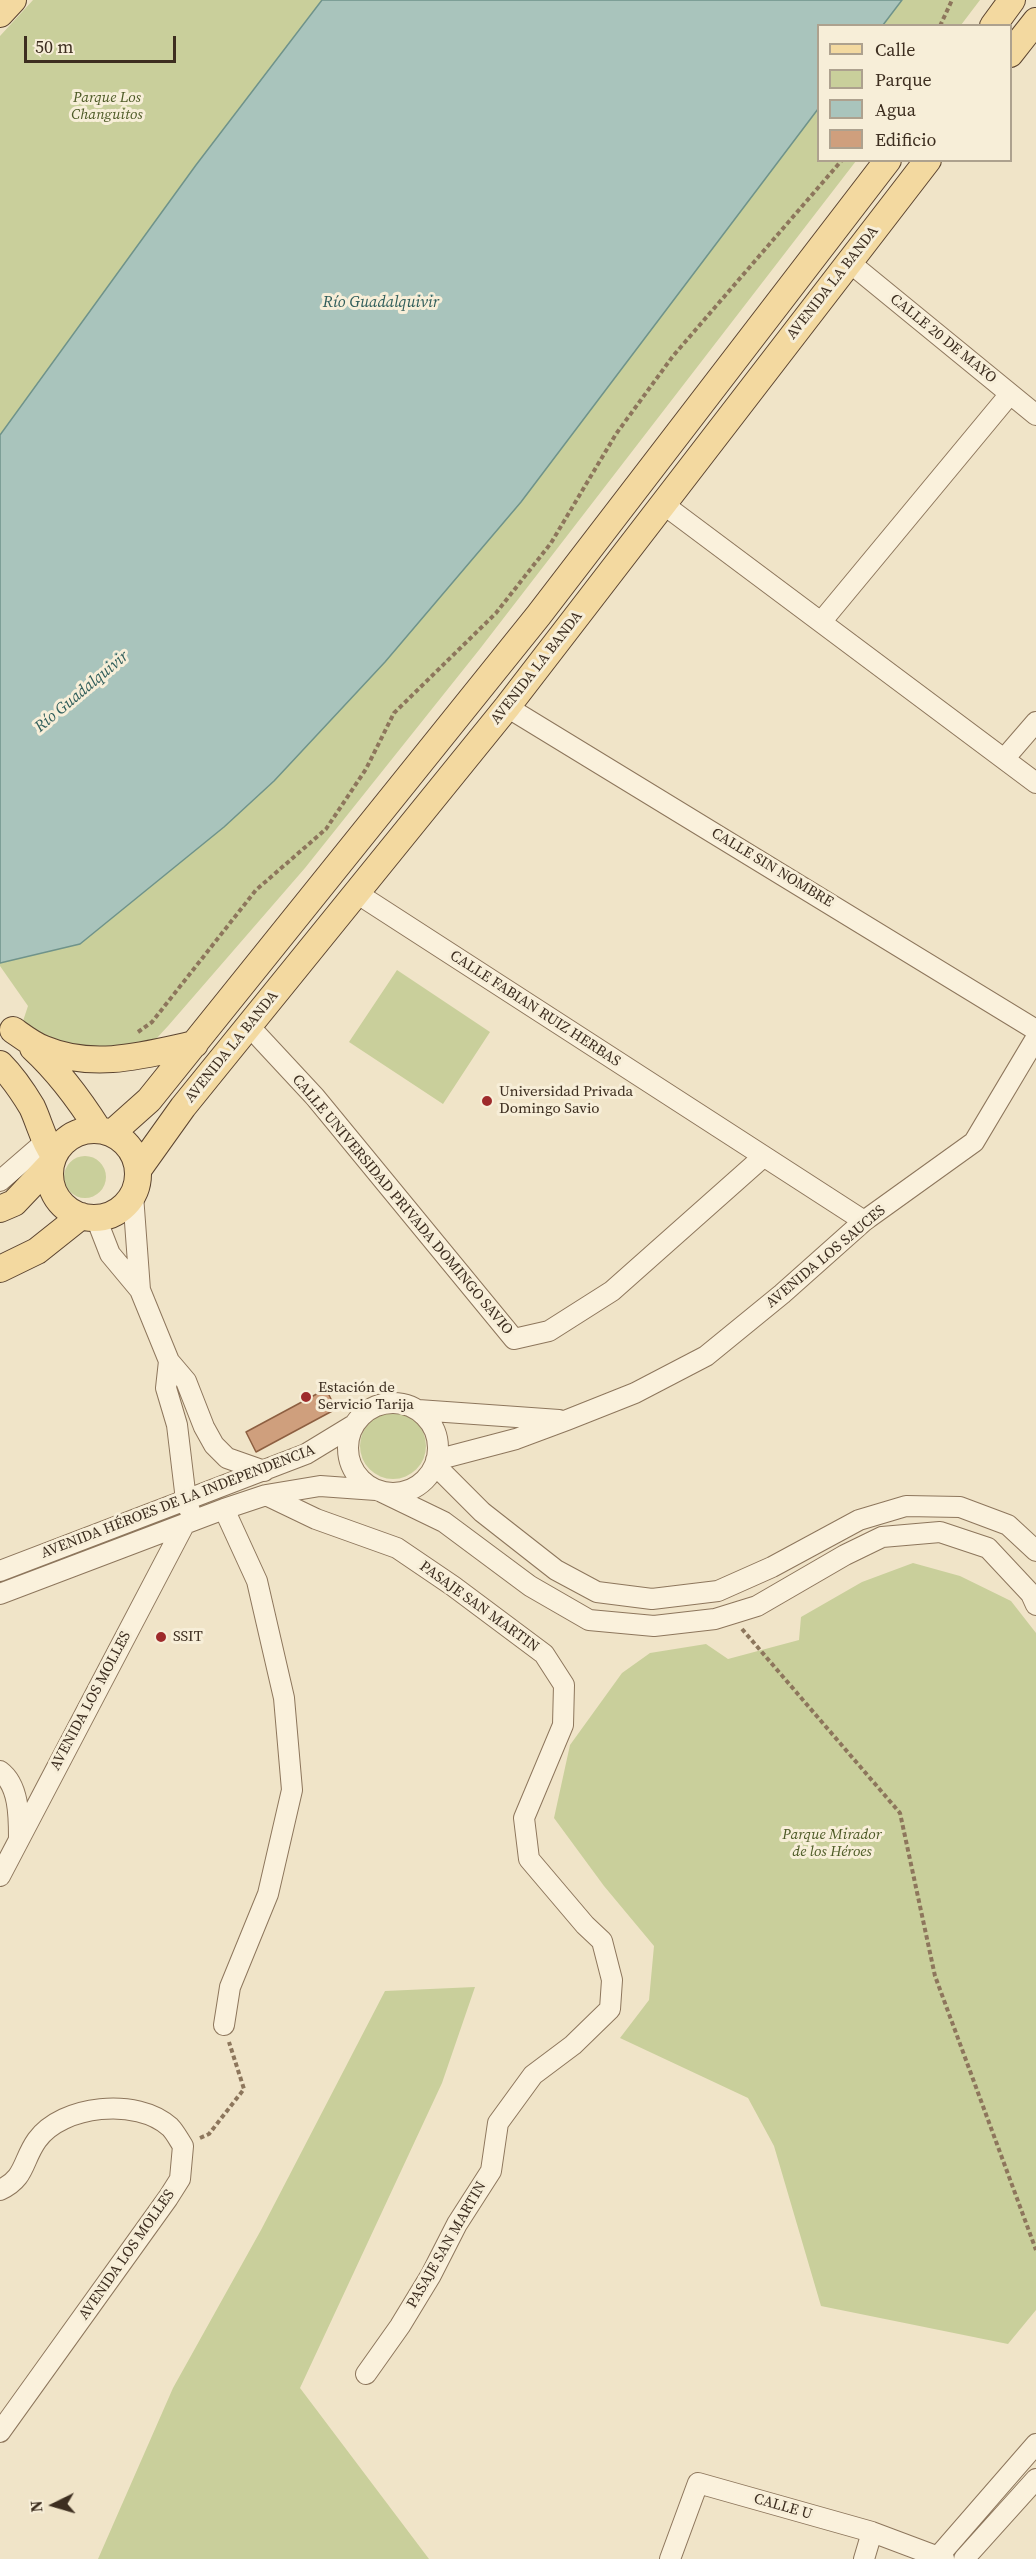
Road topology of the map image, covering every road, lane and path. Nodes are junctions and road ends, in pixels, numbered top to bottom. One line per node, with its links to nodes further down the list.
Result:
1 (13, 0): 4 (main road)
2 (952, 0): 6 (path)
3 (1012, 0): 7 (main road)
4 (0, 14)
5 (1036, 21): 8 (main road)
6 (941, 24)
7 (994, 24)
8 (1012, 53)
9 (840, 162): 25 (path)
10 (886, 162): 27 (main road, AVENIDA LA BANDA)
11 (926, 162): 12 (main road, AVENIDA LA BANDA)
12 (849, 262): 13 (street, CALLE 20 DE MAYO); 15 (main road, AVENIDA LA BANDA)
13 (1010, 394): 14 (street, CALLE 20 DE MAYO); 16 (street)
14 (1036, 416)
15 (663, 504): 16 (street); 17 (main road, AVENIDA LA BANDA)
16 (821, 622): 19 (street)
17 (507, 707): 21 (main road, AVENIDA LA BANDA); 24 (street, CALLE SIN NOMBRE)
18 (1036, 722): 19 (street)
19 (1004, 759): 20 (street)
20 (1036, 783)
21 (358, 894): 23 (main road, AVENIDA LA BANDA); 31 (street, CALLE FABIAN RUIZ HERBAS)
22 (6, 1024): 27 (main road); 29 (main road)
23 (249, 1026): 31 (street, CALLE UNIVERSIDAD PRIVADA DOMINGO SAVIO); 33 (main road, AVENIDA LA BANDA)
24 (1036, 1030)
25 (133, 1035)
26 (1036, 1038): 36 (street, AVENIDA LOS SAUCES)
27 (195, 1044): 29 (main road, AVENIDA LA BANDA)
28 (0, 1064): 30 (main road)
29 (105, 1131): 30 (main road); 33 (main road)
30 (50, 1154): 32 (street); 34 (main road); 35 (main road)
31 (763, 1157): 36 (street, CALLE FABIAN RUIZ HERBAS)
32 (0, 1181)
33 (136, 1183): 35 (main road); 38 (street)
34 (0, 1209)
35 (88, 1217): 37 (main road); 38 (street)
36 (864, 1221): 41 (street, AVENIDA LOS SAUCES)
37 (0, 1269)
38 (140, 1290): 39 (street)
39 (169, 1361): 44 (street); 47 (street)
40 (418, 1410): 41 (street, AVENIDA LOS SAUCES); 42 (street); 43 (street)
41 (567, 1420): 43 (street, AVENIDA LOS SAUCES)
42 (352, 1426): 44 (street, AVENIDA HÉROES DE LA INDEPENDENCIA); 45 (street)
43 (435, 1462): 45 (street); 50 (street)
44 (264, 1471): 47 (street, AVENIDA HÉROES DE LA INDEPENDENCIA)
45 (379, 1491): 46 (street, AVENIDA HÉROES DE LA INDEPENDENCIA); 54 (street, AVENIDA HÉROES DE LA INDEPENDENCIA)
46 (266, 1495): 48 (street, AVENIDA HÉROES DE LA INDEPENDENCIA); 63 (street, PASAJE SAN MARTIN)
47 (186, 1500): 49 (street); 51 (street, AVENIDA HÉROES DE LA INDEPENDENCIA)
48 (224, 1509): 49 (street, AVENIDA HÉROES DE LA INDEPENDENCIA); 59 (street)
49 (189, 1524): 52 (street, AVENIDA HÉROES DE LA INDEPENDENCIA); 56 (street, AVENIDA LOS MOLLES)
50 (1036, 1551)
51 (0, 1571)
52 (0, 1594)
53 (1036, 1605): 54 (street, AVENIDA HÉROES DE LA INDEPENDENCIA)
54 (729, 1614): 62 (path)
55 (4, 1774): 56 (street); 57 (street)
56 (51, 1775): 57 (street, AVENIDA LOS MOLLES)
57 (19, 1839): 58 (street, AVENIDA LOS MOLLES)
58 (0, 1876)
59 (224, 2025): 60 (path)
60 (183, 2146): 61 (street); 64 (street, AVENIDA LOS MOLLES)
61 (0, 2190)
62 (1036, 2250)
63 (366, 2374)
64 (0, 2432)
65 (1036, 2444): 68 (street)
66 (1036, 2479): 71 (street)
67 (872, 2532): 68 (street, CALLE U); 69 (street, CALLE U); 70 (street)
68 (939, 2558)
69 (670, 2559)
70 (864, 2559)
71 (964, 2559)

